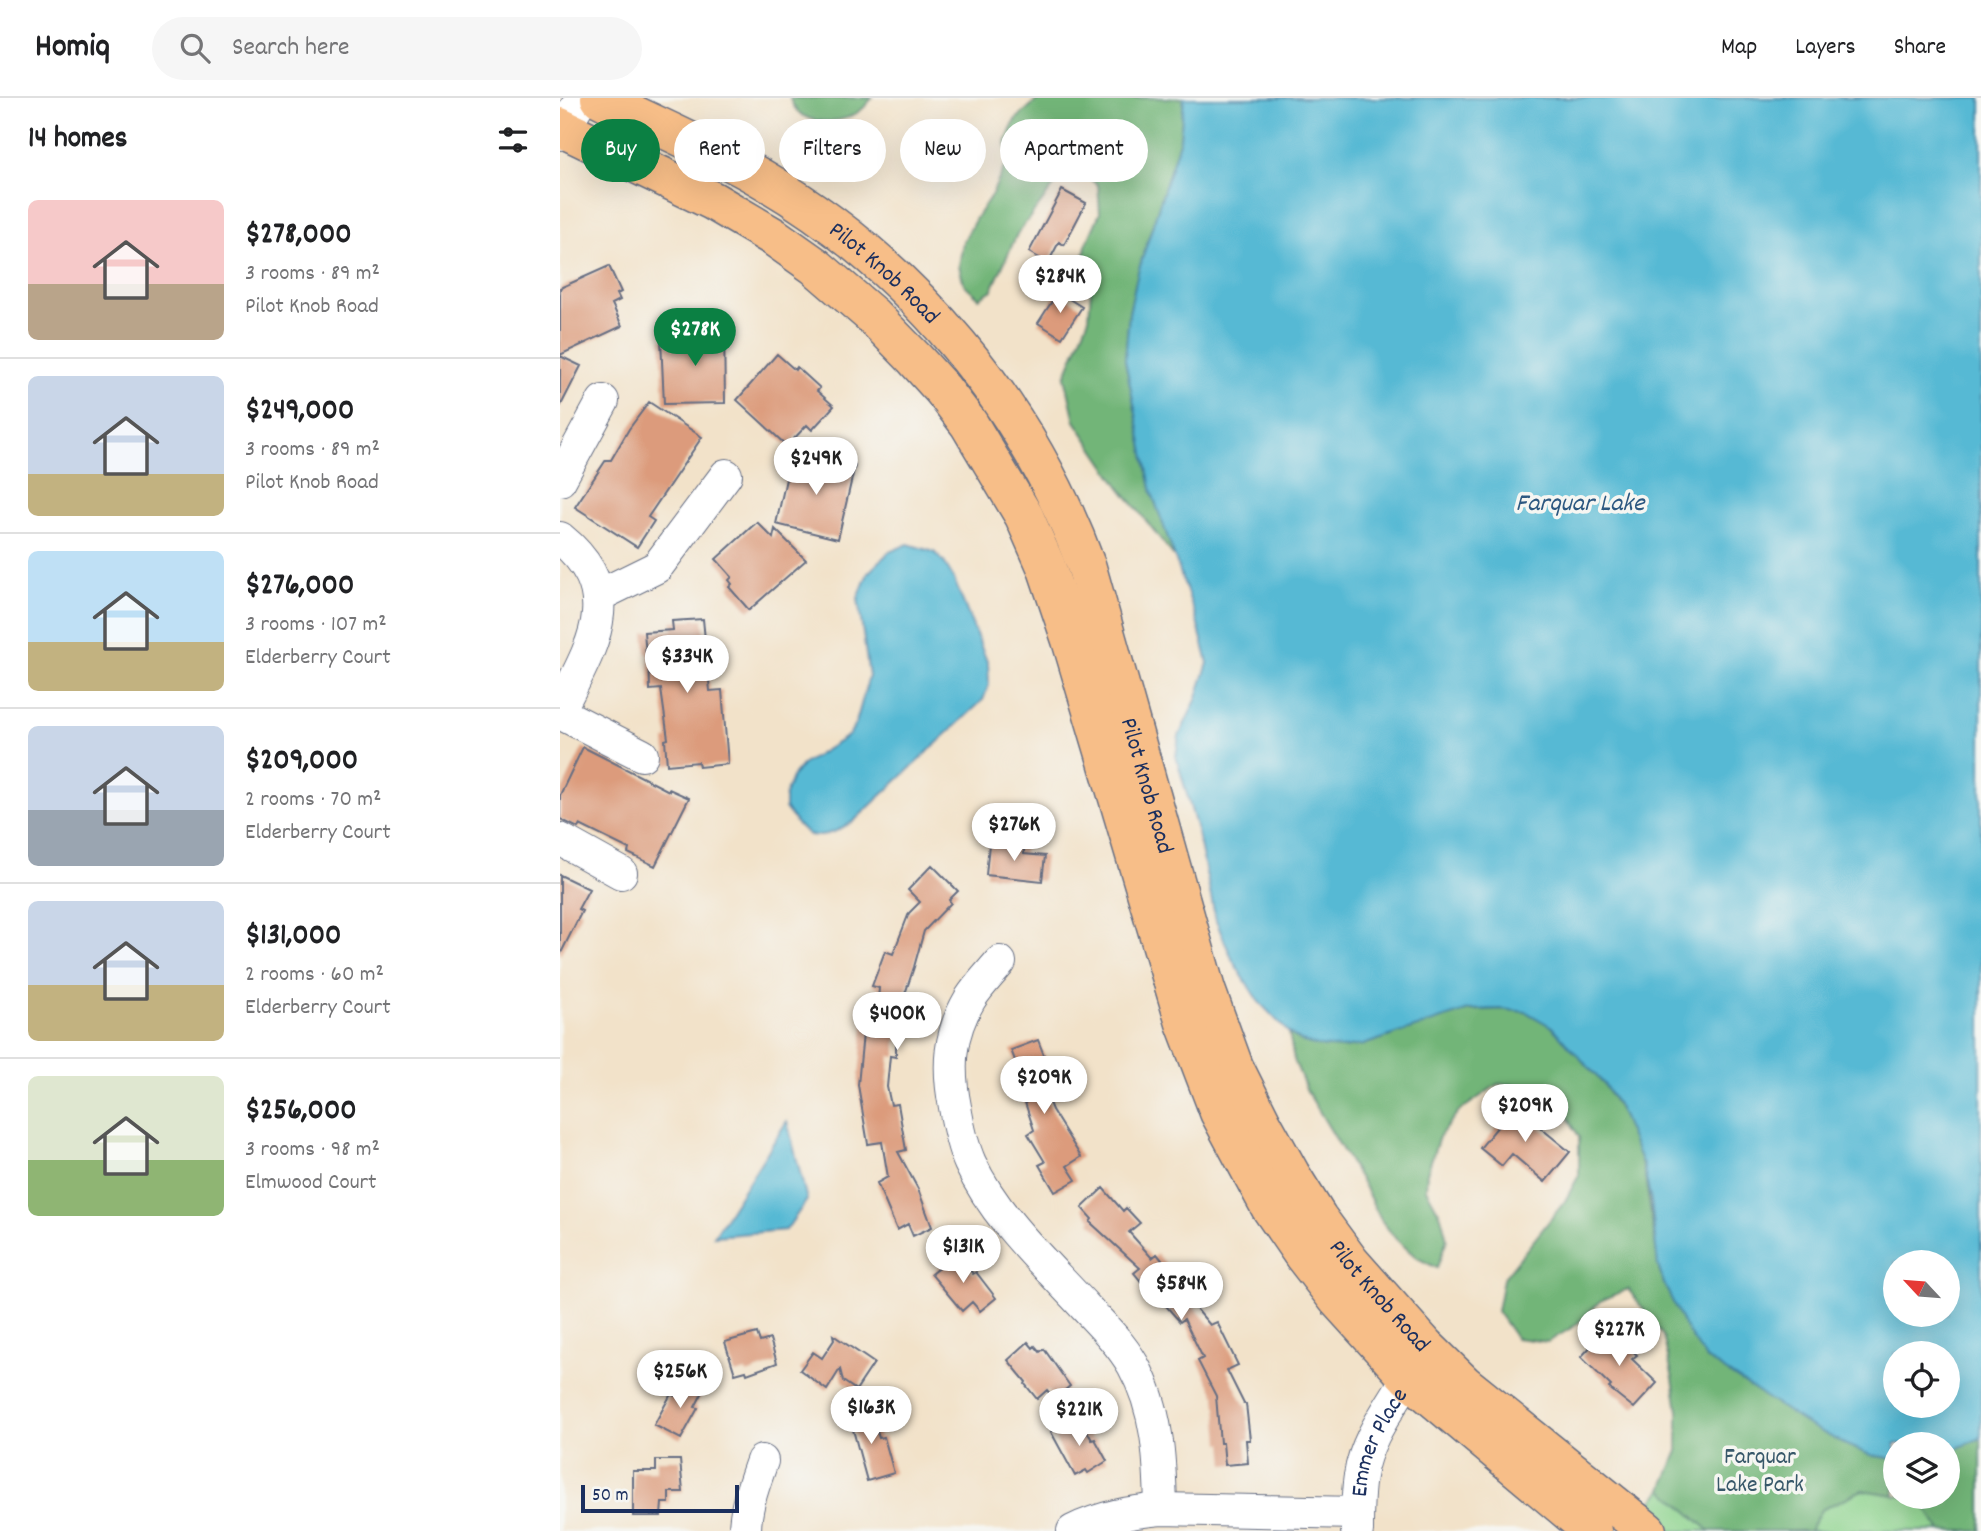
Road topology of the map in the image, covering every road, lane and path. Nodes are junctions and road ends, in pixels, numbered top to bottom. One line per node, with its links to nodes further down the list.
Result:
1 (600, 98): 13 (main road, Pilot Knob Road)
2 (566, 122): 13 (main road, Pilot Knob Road)
3 (603, 401): 5 (street)
4 (726, 475): 7 (street)
5 (560, 480)
6 (560, 538): 7 (street)
7 (598, 596): 8 (street)
8 (560, 711): 9 (street)
9 (642, 755)
10 (560, 839): 11 (street)
11 (621, 873)
12 (1000, 962): 15 (street)
13 (1416, 1361): 16 (street, Emmer Place); 19 (main road, Pilot Knob Road); 20 (main road, Pilot Knob Road)
14 (762, 1461): 17 (street)
15 (1161, 1509): 16 (street); 18 (street)
16 (1357, 1522)
17 (744, 1531)
18 (1073, 1531)
19 (1592, 1531)
20 (1647, 1531)

